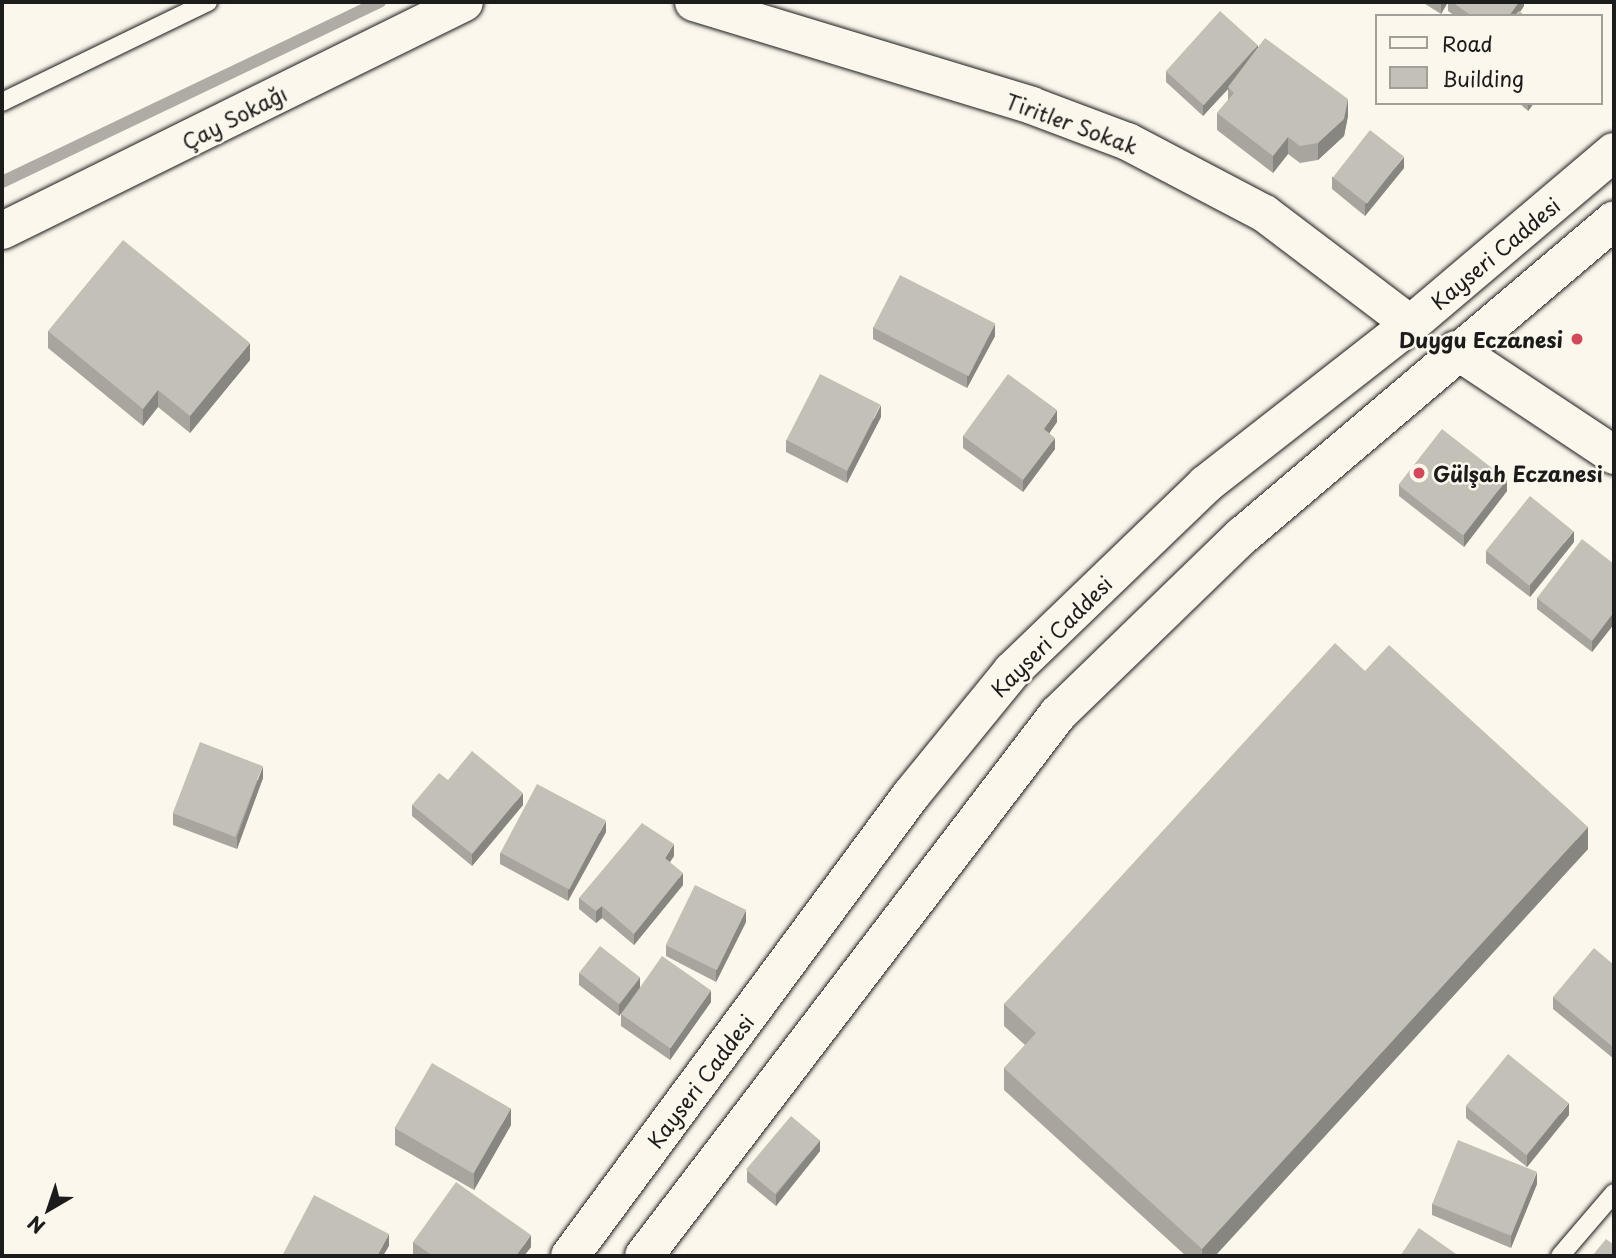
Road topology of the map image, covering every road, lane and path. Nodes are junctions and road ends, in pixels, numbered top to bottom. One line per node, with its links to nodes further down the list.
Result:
1 (208, 2): 4 (lane)
2 (464, 2): 7 (street, Çay Sokağı)
3 (694, 2): 8 (street, Tiritler Sokak)
4 (2, 102)
5 (1614, 152): 8 (main road, Kayseri Caddesi)
6 (1614, 220): 9 (main road)
7 (2, 230)
8 (1411, 324): 12 (main road, Kayseri Caddesi)
9 (1456, 350): 10 (main road); 13 (main road)
10 (1614, 455)
11 (1614, 1192): 14 (lane)
12 (570, 1256)
13 (643, 1256)
14 (1560, 1256)

